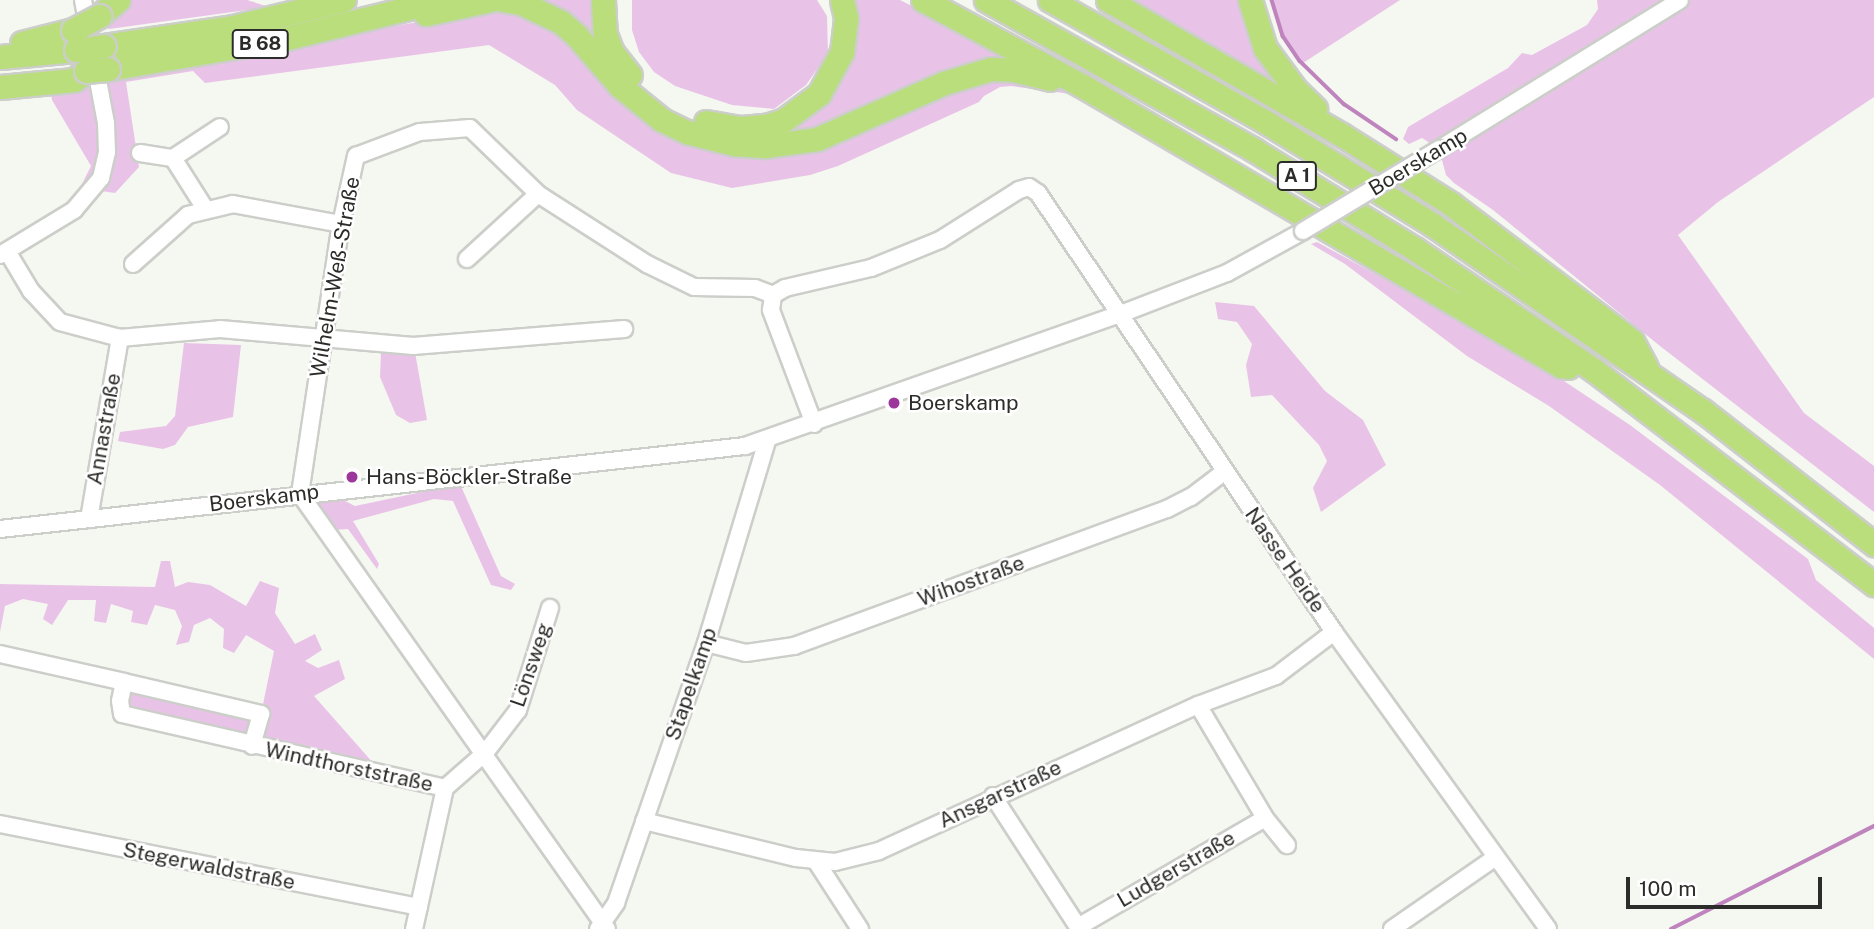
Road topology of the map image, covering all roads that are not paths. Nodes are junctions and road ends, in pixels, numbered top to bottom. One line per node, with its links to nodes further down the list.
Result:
1 (118, 0): 14 (highway)
2 (344, 0): 18 (highway, B 68)
3 (442, 0): 15 (highway, B 68)
4 (490, 0): 15 (highway)
5 (502, 0): 20 (highway)
6 (603, 0): 7 (highway)
7 (842, 0)
8 (923, 0): 20 (highway)
9 (986, 0): 37 (highway, A 1)
10 (1050, 0): 38 (highway, A 1)
11 (1108, 0): 23 (highway)
12 (1250, 0): 23 (highway)
13 (1680, 0): 33 (street, Boerskamp, bridge)
14 (91, 8): 18 (highway, bridge); 29 (street)
15 (410, 10): 18 (highway, B 68)
16 (0, 47): 18 (highway)
17 (0, 57): 18 (highway, B 68)
18 (87, 59): 19 (highway, B 68); 21 (highway)
19 (0, 78)
20 (1081, 85): 37 (highway)
21 (0, 88)
22 (220, 127): 25 (street)
23 (1342, 135): 38 (highway)
24 (140, 153): 25 (street)
25 (173, 158): 27 (street)
26 (538, 194): 28 (street, Wilhelm-Weß-Straße); 30 (street); 32 (street, Wilhelm-Weß-Straße)
27 (206, 210): 28 (street); 31 (street)
28 (341, 224): 36 (street, Wilhelm-Weß-Straße)
29 (4, 253): 35 (street)
30 (467, 259)
31 (133, 264)
32 (773, 295): 33 (street, Nasse Heide); 39 (street)
33 (1118, 315): 39 (street, Boerskamp); 41 (street, Nasse Heide)
34 (624, 329): 36 (street)
35 (120, 338): 36 (street); 43 (street, Annastraße)
36 (324, 340): 42 (street, Wilhelm-Weß-Straße)
37 (1595, 372): 46 (highway, A 1)
38 (1650, 373): 45 (highway, A 1)
39 (814, 424): 40 (street, Boerskamp)
40 (767, 441): 42 (street, Boerskamp); 49 (street, Stapelkamp)
41 (1224, 472): 48 (street, Nasse Heide); 49 (street, Wihostraße)
42 (300, 494): 43 (street, Boerskamp); 54 (street)
43 (89, 519): 44 (street, Boerskamp)
44 (0, 529)
45 (1874, 544)
46 (1874, 584)
47 (550, 608): 54 (street, Lönsweg)
48 (1334, 632): 52 (street, Ansgarstraße); 61 (street, Nasse Heide)
49 (706, 643): 58 (street, Stapelkamp)
50 (0, 654): 51 (street, Windthorststraße)
51 (124, 682): 53 (street, Windthorststraße); 53 (street, Windthorststraße)
52 (1198, 705): 56 (street, Ansgarstraße); 57 (street)
53 (253, 746): 55 (street, Windthorststraße)
54 (485, 753): 55 (street, Lönsweg); 64 (street)
55 (445, 789): 63 (street)
56 (993, 796): 57 (street, Ludgerstraße); 62 (street, Ansgarstraße)
57 (1265, 818): 60 (street)
58 (644, 821): 62 (street, Ansgarstraße); 64 (street, Stapelkamp)
59 (0, 824): 63 (street, Stegerwaldstraße)
60 (1287, 845)
61 (1496, 857): 67 (street); 68 (street, Nasse Heide)
62 (816, 860): 66 (street)
63 (419, 907): 65 (street)
64 (602, 926)
65 (414, 929)
66 (860, 929)
67 (1392, 929)
68 (1548, 929)

